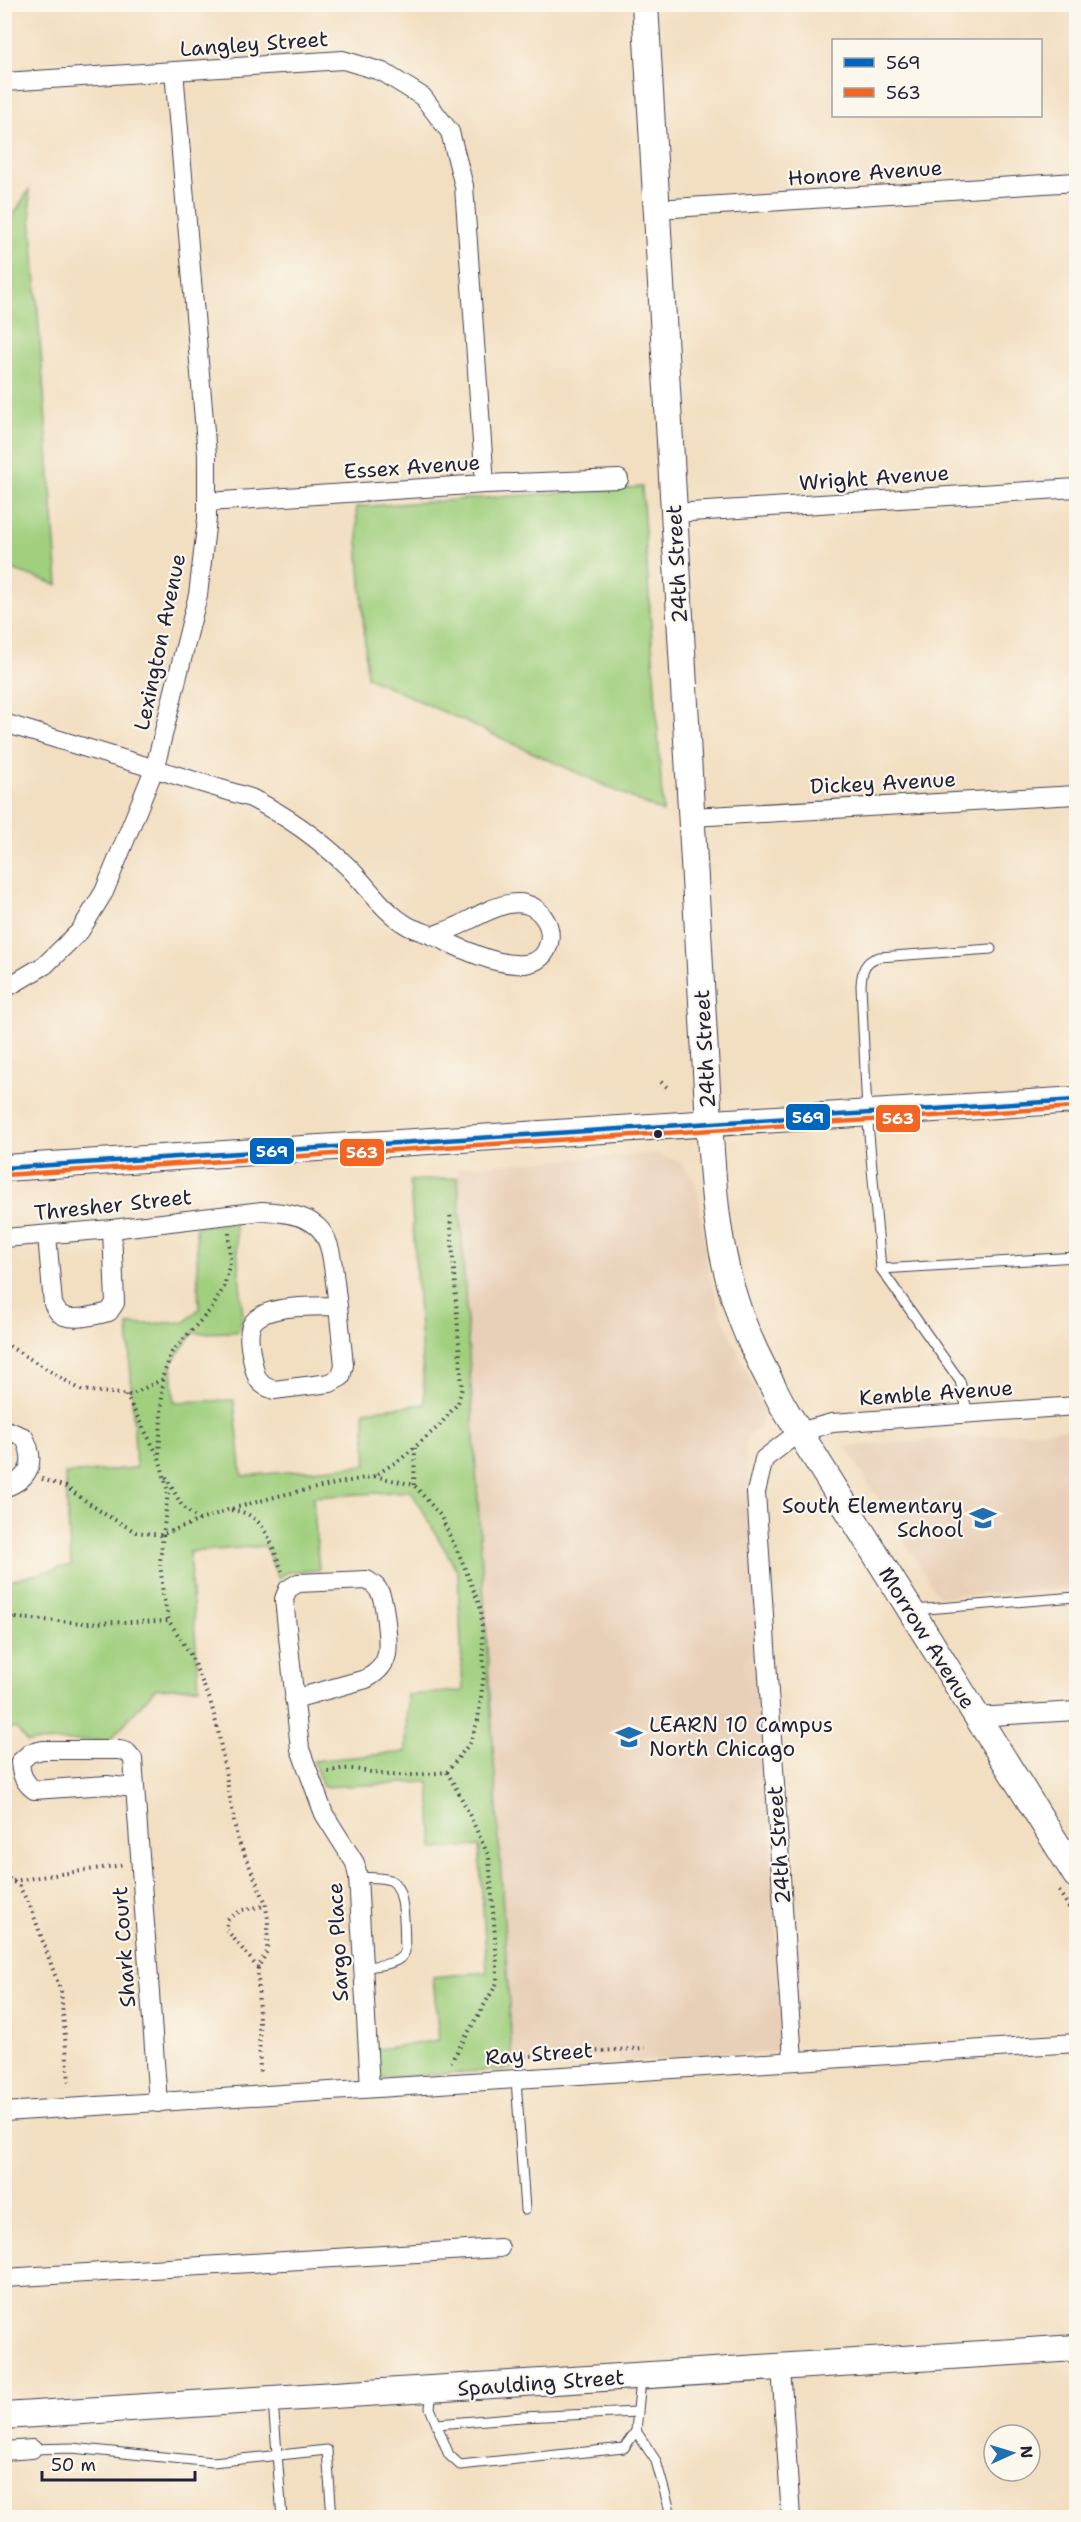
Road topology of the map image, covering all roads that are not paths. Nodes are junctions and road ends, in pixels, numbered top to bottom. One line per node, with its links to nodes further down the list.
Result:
1 (645, 4): 5 (street, 24th Street)
2 (174, 71): 3 (street, Langley Street); 7 (street, Langley Street); 9 (street, Lexington Avenue)
3 (4, 82)
4 (1077, 182): 5 (street, Honore Avenue)
5 (657, 209): 10 (street, 24th Street)
6 (619, 479): 7 (street, Essex Avenue)
7 (485, 484): 9 (street, Essex Avenue)
8 (1077, 488): 10 (street, Wright Avenue)
9 (207, 502): 12 (street, Lexington Avenue)
10 (674, 513): 14 (street, 24th Street)
11 (4, 723): 12 (street)
12 (155, 767): 15 (street); 17 (street, Lexington Avenue)
13 (1077, 795): 14 (street, Dickey Avenue)
14 (692, 817): 20 (street, 24th Street)
15 (432, 936): 15 (street)
16 (991, 949): 19 (lane)
17 (4, 989)
18 (1077, 1100): 19 (street)
19 (867, 1112): 20 (street); 26 (lane)
20 (710, 1123): 21 (street); 31 (street, Morrow Avenue)
21 (4, 1167)
22 (112, 1229): 23 (street, Thresher Street); 23 (street); 27 (street, Thresher Street)
23 (48, 1235): 24 (street, Thresher Street)
24 (4, 1238)
25 (1077, 1257): 26 (lane)
26 (881, 1269): 29 (lane)
27 (338, 1306): 27 (street)
28 (1077, 1406): 29 (street, Kemble Avenue)
29 (968, 1414): 31 (street, Kemble Avenue)
30 (4, 1429): 32 (street)
31 (800, 1432): 34 (street, Morrow Avenue); 43 (street, 24th Street)
32 (4, 1488)
33 (1077, 1598): 34 (lane)
34 (909, 1611): 37 (street, Morrow Avenue)
35 (294, 1699): 35 (street, Sargo Place); 40 (street, Sargo Place)
36 (1077, 1710): 37 (street)
37 (976, 1717): 39 (street, Morrow Avenue)
38 (135, 1788): 38 (street, Shark Court); 46 (street, Shark Court)
39 (1077, 1875)
40 (358, 1877): 41 (street, Sargo Place); 41 (lane)
41 (362, 1968): 45 (street, Sargo Place)
42 (1077, 2043): 43 (street, Ray Street)
43 (793, 2061): 44 (street, Ray Street)
44 (516, 2079): 45 (street, Ray Street); 48 (lane)
45 (370, 2088): 46 (street, Ray Street)
46 (158, 2103): 47 (street, Ray Street)
47 (4, 2112)
48 (525, 2210)
49 (500, 2248): 50 (street)
50 (4, 2278)
51 (1077, 2348): 52 (street, Spaulding Street)
52 (781, 2367): 53 (street, Spaulding Street); 66 (street)
53 (641, 2376): 54 (street, Spaulding Street); 56 (lane)
54 (432, 2389): 55 (street, Spaulding Street); 58 (lane)
55 (273, 2399): 57 (street, Spaulding Street); 62 (lane)
56 (638, 2412): 58 (lane); 59 (lane)
57 (4, 2416)
58 (437, 2424): 59 (lane)
59 (636, 2431): 65 (lane)
60 (32, 2449): 61 (street); 62 (lane)
61 (4, 2451)
62 (278, 2456): 63 (lane); 64 (lane)
63 (282, 2517)
64 (332, 2517)
65 (672, 2517)
66 (791, 2517)

